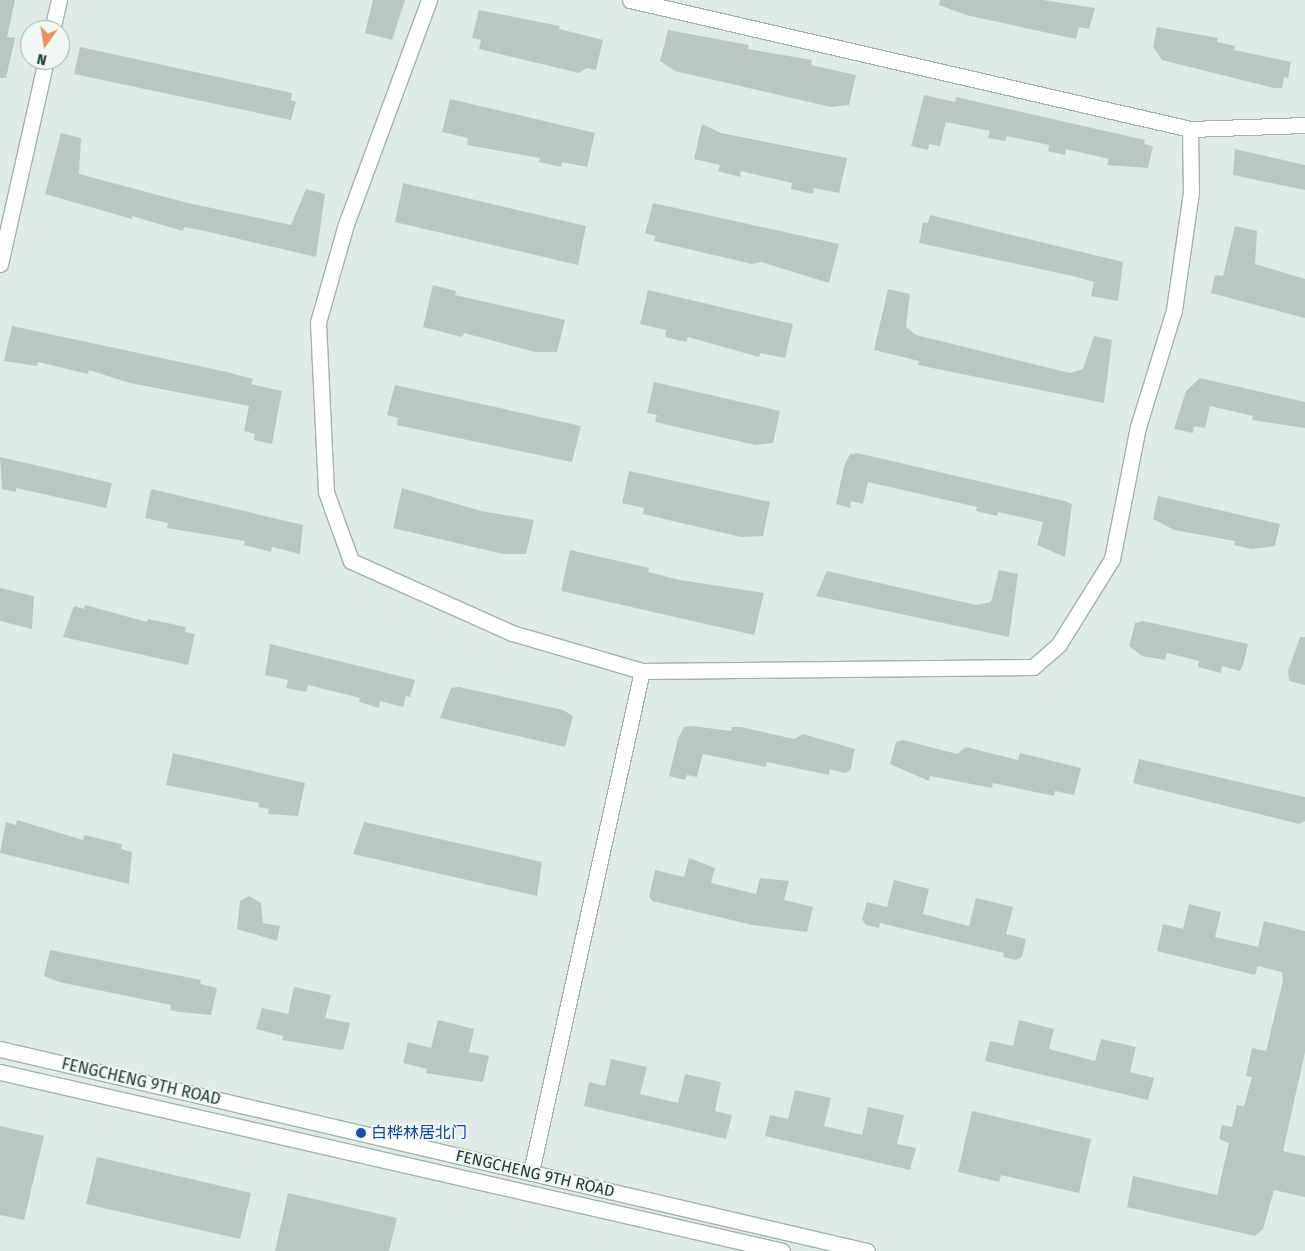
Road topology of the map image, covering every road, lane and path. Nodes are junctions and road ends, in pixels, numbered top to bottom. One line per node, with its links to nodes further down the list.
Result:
1 (59, 0): 4 (street)
2 (429, 0): 9 (street)
3 (630, 0): 7 (street)
4 (54, 20)
5 (44, 70): 8 (street)
6 (1305, 125): 7 (street)
7 (1190, 129): 9 (street)
8 (0, 264)
9 (642, 671): 12 (street)
10 (0, 1049): 12 (street, FENGCHENG 9TH ROAD)
11 (0, 1072): 13 (street, FENGCHENG 9TH ROAD)
12 (531, 1172): 14 (street, FENGCHENG 9TH ROAD)
13 (782, 1251)
14 (866, 1251)

